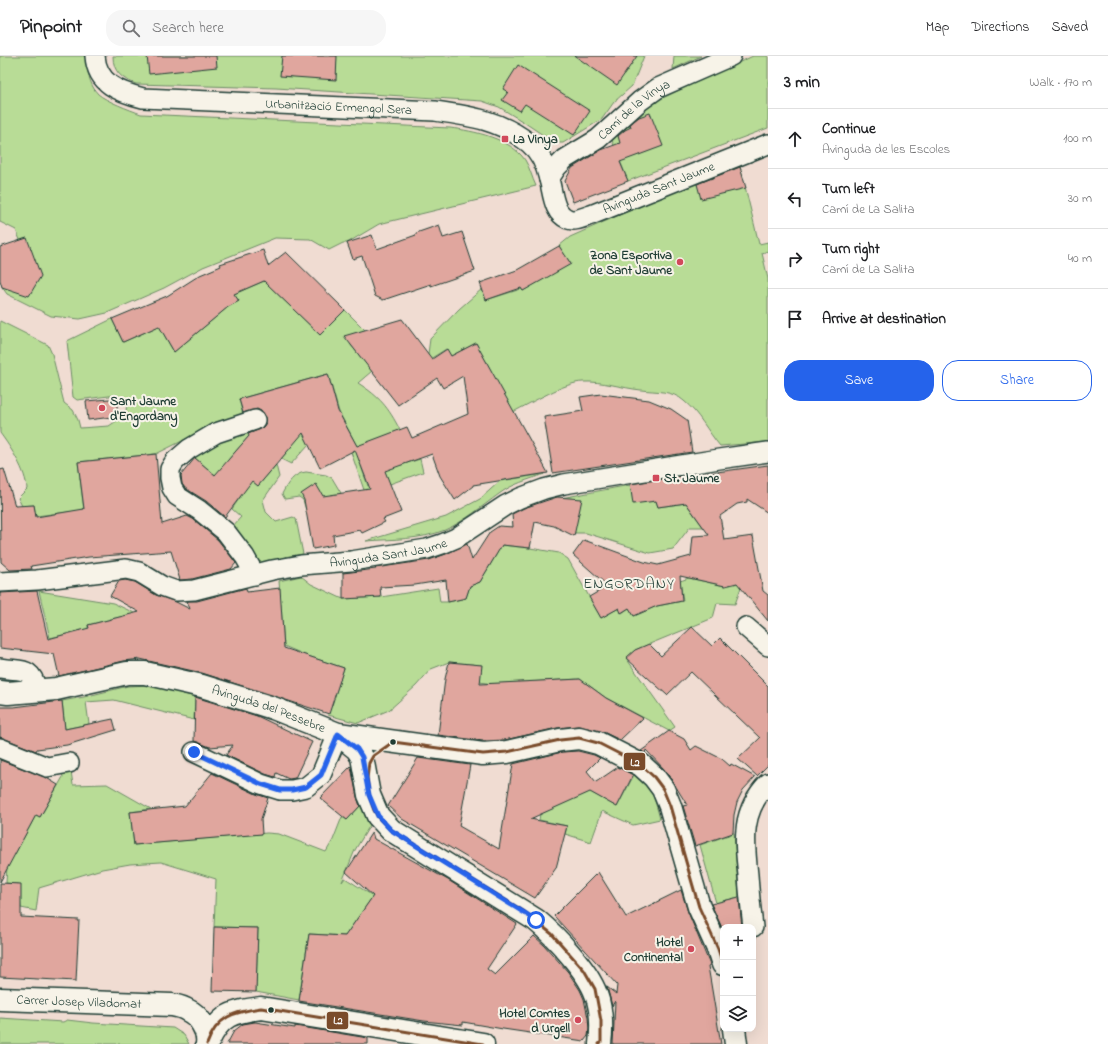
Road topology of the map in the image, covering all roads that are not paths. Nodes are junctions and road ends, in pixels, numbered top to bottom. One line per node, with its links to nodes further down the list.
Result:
1 (95, 56): 4 (street, Urbanització Ermengol Sera)
2 (731, 56): 4 (street, Camí de la Vinya)
3 (768, 144): 5 (street, Avinguda Sant Jaume)
4 (549, 179): 5 (street, Urbanització Ermengol Sera)
5 (555, 204)
6 (254, 420): 8 (street)
7 (768, 452): 8 (street, Avinguda Sant Jaume)
8 (255, 575): 9 (street, Avinguda Sant Jaume)
9 (1, 581)
10 (746, 627): 11 (street)
11 (768, 646)
12 (0, 668): 13 (street)
13 (37, 690): 14 (main road, Avinguda del Pessebre); 15 (main road, Avinguda del Pessebre)
14 (0, 692)
15 (338, 734): 16 (main road, Avinguda del Pessebre); 18 (street); 20 (main road)
16 (393, 742): 20 (main road); 23 (main road, Avinguda del Pessebre)
17 (0, 748): 19 (street)
18 (194, 752)
19 (69, 763)
20 (366, 773): 27 (main road)
21 (768, 783): 22 (street)
22 (752, 924)
23 (720, 956)
24 (0, 999): 26 (main road, Carrer Josep Viladomat)
25 (734, 1032): 29 (main road)
26 (207, 1043): 28 (main road)
27 (600, 1043)
28 (483, 1044)
29 (736, 1044)

